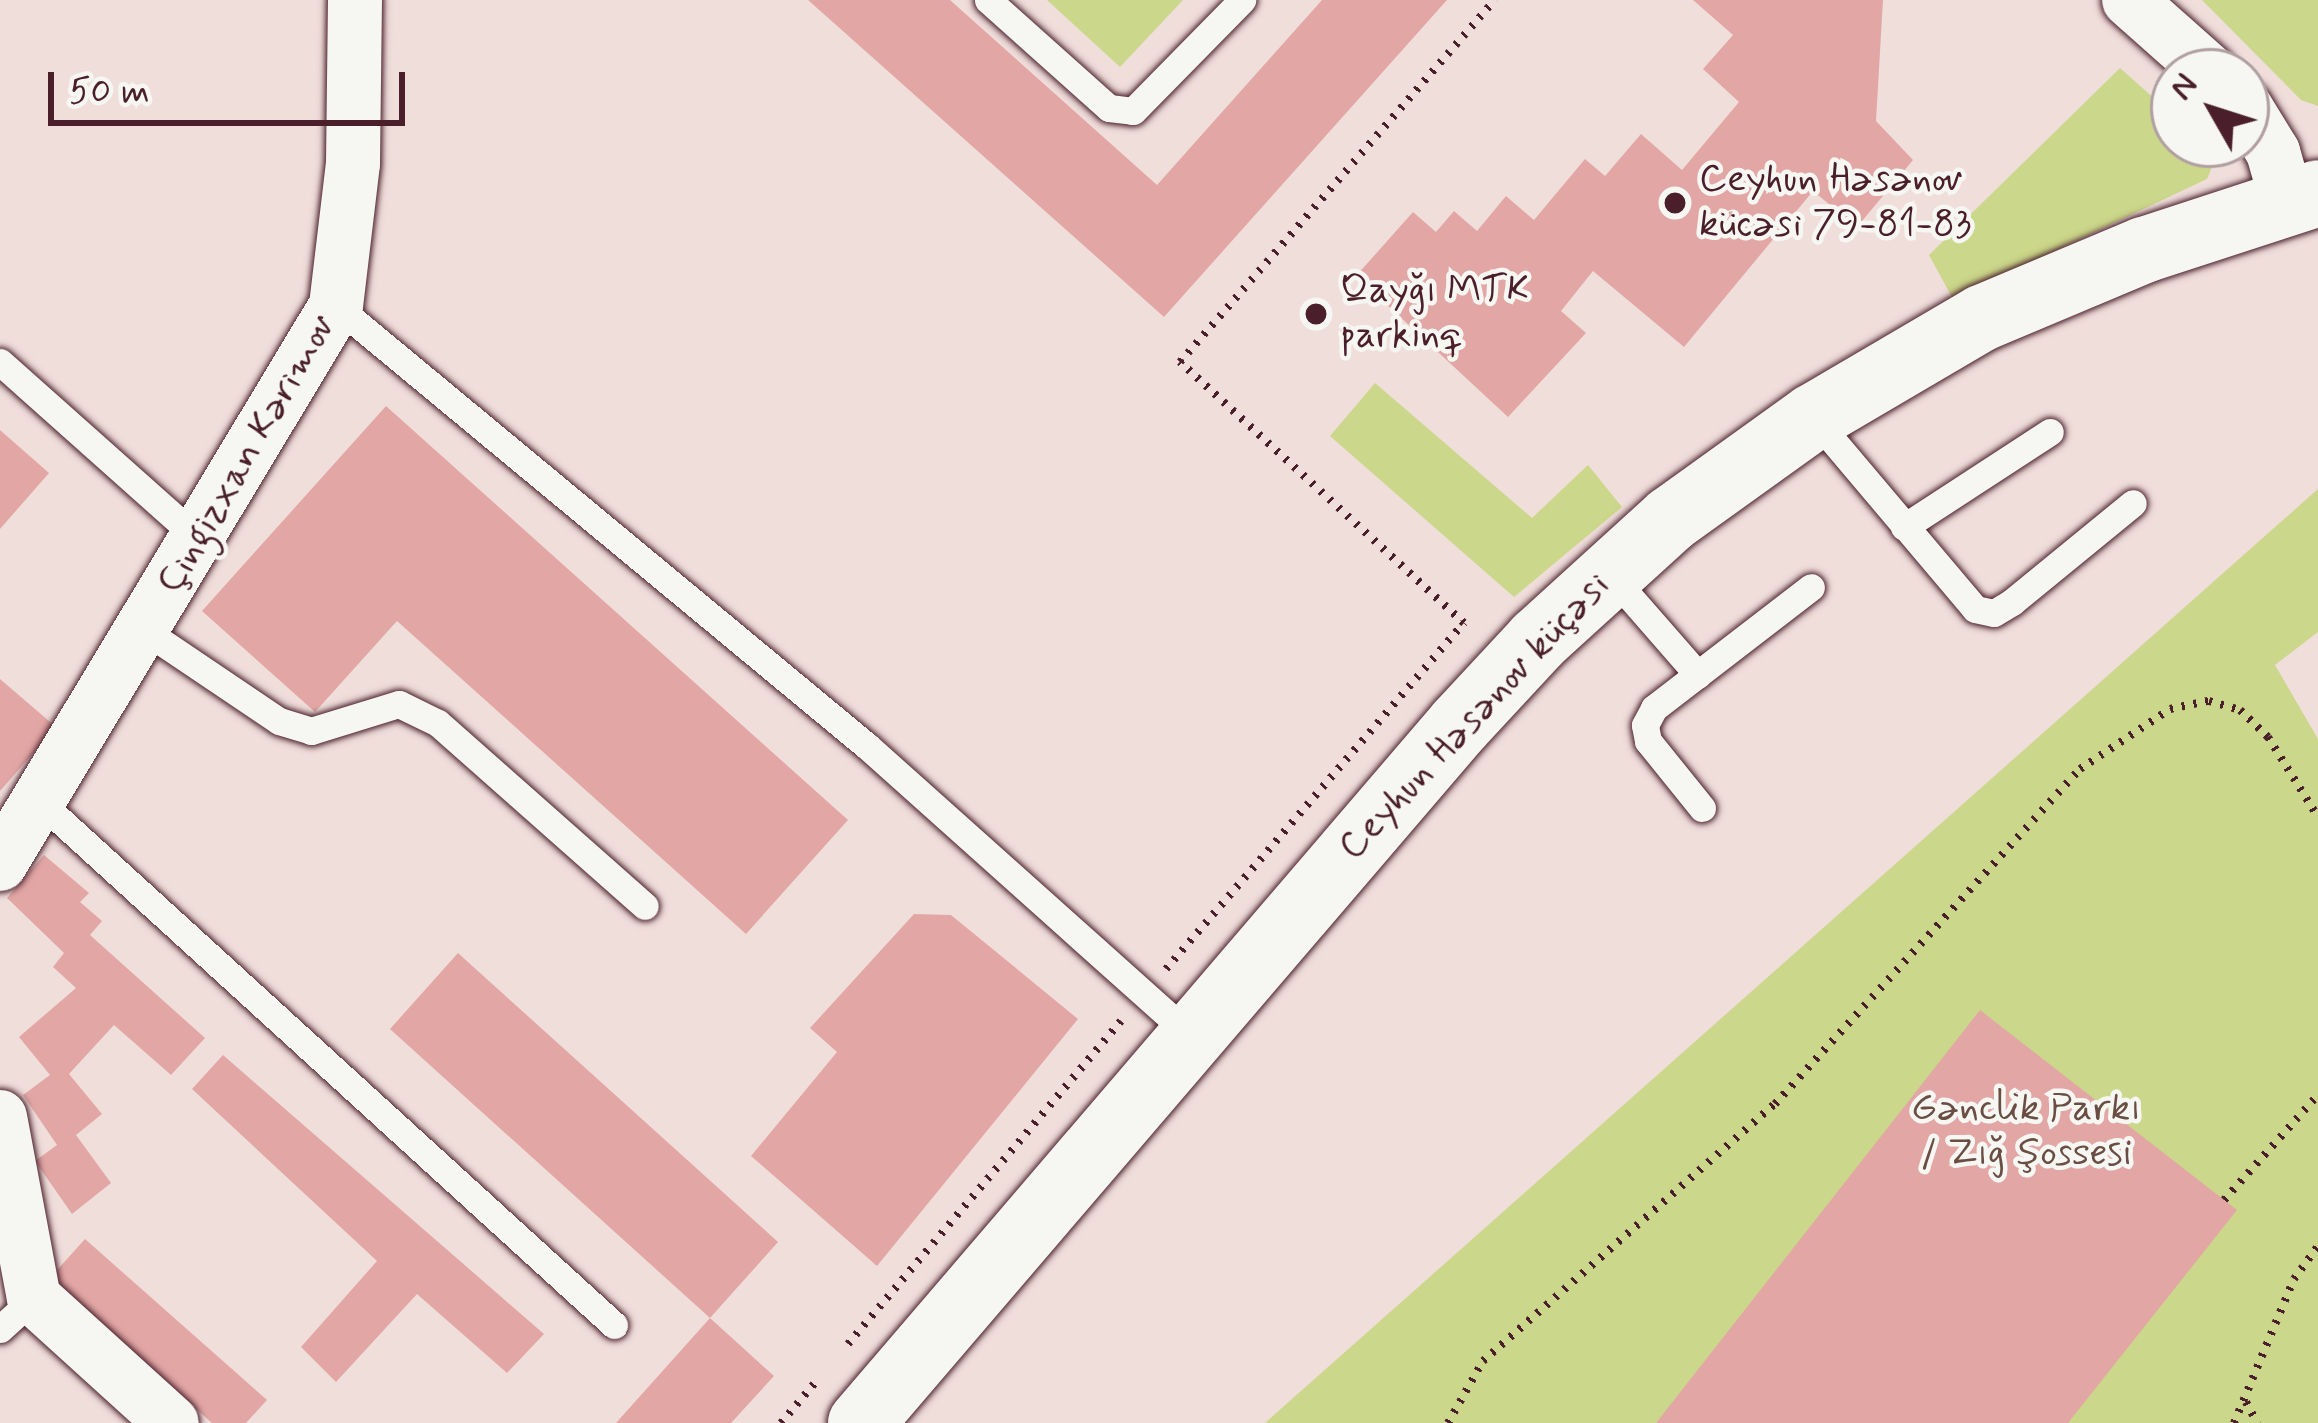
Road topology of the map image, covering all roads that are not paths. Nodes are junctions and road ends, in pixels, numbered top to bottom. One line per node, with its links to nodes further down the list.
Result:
1 (355, 0): 8 (street, Çingizxan Kərimov)
2 (988, 0): 3 (lane)
3 (1242, 0)
4 (2129, 0): 5 (street)
5 (2183, 48)
6 (2270, 147): 7 (street)
7 (2302, 197): 10 (main road, Ceyhun Həsənov küçəsi)
8 (336, 306): 14 (street, Çingizxan Kərimov); 23 (lane)
9 (0, 362): 14 (lane)
10 (1813, 417): 13 (lane); 15 (main road, Ceyhun Həsənov küçəsi)
11 (2050, 432): 13 (lane)
12 (2133, 503): 13 (lane)
13 (1904, 526)
14 (201, 541): 17 (street, Çingizxan Kərimov)
15 (1609, 573): 18 (lane); 23 (main road, Ceyhun Həsənov küçəsi)
16 (1810, 586): 18 (lane)
17 (147, 632): 19 (street, Çingizxan Kərimov); 22 (lane)
18 (1698, 675): 20 (lane)
19 (39, 801): 21 (street, Çingizxan Kərimov); 26 (lane)
20 (1702, 808)
21 (0, 864)
22 (645, 907)
23 (1166, 1015): 28 (main road, Ceyhun Həsənov küçəsi)
24 (0, 1117): 25 (street)
25 (17, 1313): 27 (street)
26 (614, 1325)
27 (172, 1423)
28 (861, 1423)

